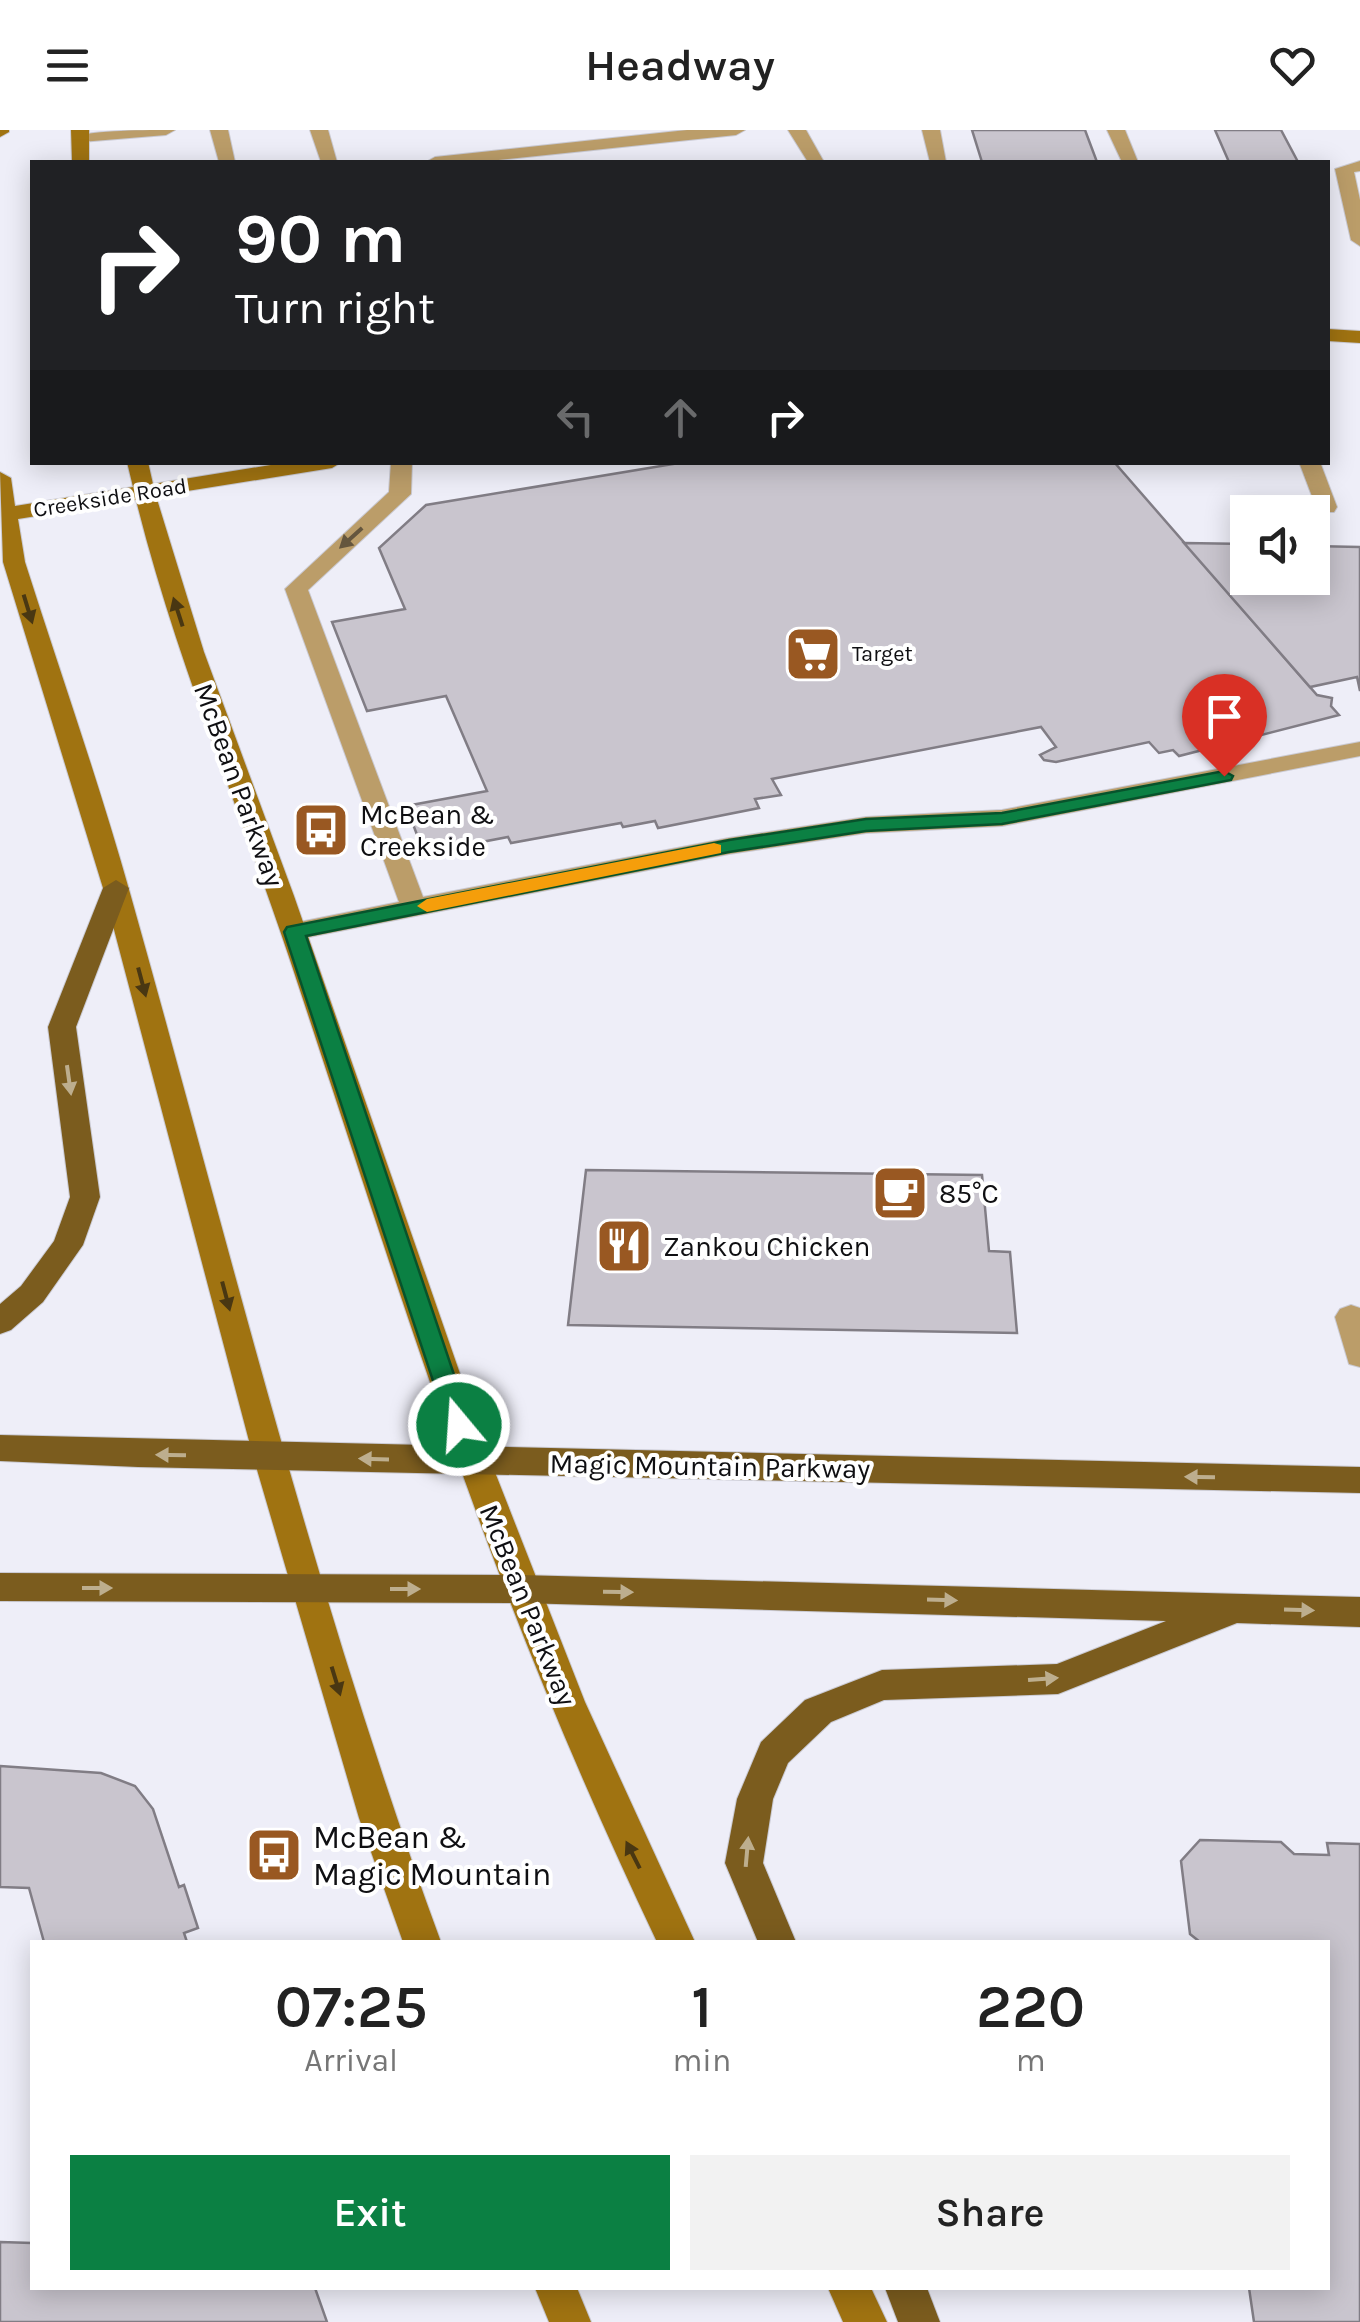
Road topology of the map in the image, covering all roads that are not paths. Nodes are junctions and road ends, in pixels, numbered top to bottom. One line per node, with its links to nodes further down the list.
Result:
1 (166, 130): 8 (lane)
2 (219, 130): 10 (lane)
3 (320, 130): 11 (lane)
4 (736, 130): 12 (lane)
5 (798, 130): 13 (lane)
6 (931, 130): 14 (lane)
7 (1116, 130): 15 (lane)
8 (80, 134): 9 (main road)
9 (81, 160)
10 (226, 160)
11 (328, 160)
12 (454, 160)
13 (815, 160)
14 (938, 160)
15 (1129, 160)
16 (1352, 167): 17 (lane)
17 (1358, 233)
18 (1330, 335): 19 (main road)
19 (1360, 337)
20 (138, 465): 25 (main road, McBean Parkway)
21 (314, 465): 25 (main road, Creekside Road)
22 (402, 465): 30 (lane, one-way to 30)
23 (1310, 465): 26 (lane)
24 (0, 478): 27 (main road)
25 (144, 493): 27 (main road, Creekside Road); 31 (main road, McBean Parkway, one-way to 25)
26 (1321, 495)
27 (6, 514): 29 (main road, one-way to 29)
28 (1360, 749): 30 (lane)
29 (116, 888): 33 (main road, one-way to 33); 36 (main road, one-way to 36)
30 (414, 908): 31 (lane)
31 (294, 932): 37 (main road, McBean Parkway)
32 (1351, 1317): 34 (lane)
33 (0, 1322)
34 (1360, 1355)
35 (0, 1448): 36 (main road, Magic Mountain Parkway, one-way to 35)
36 (269, 1456): 37 (main road, Magic Mountain Parkway, one-way to 36); 40 (main road)
37 (471, 1461): 38 (main road, Magic Mountain Parkway, one-way to 37); 41 (main road, McBean Parkway)
38 (1360, 1480)
39 (0, 1587): 40 (main road, one-way to 40)
40 (308, 1588): 41 (main road, one-way to 41); 44 (main road, one-way to 44)
41 (520, 1589): 42 (main road, one-way to 42); 45 (main road, McBean Parkway, one-way to 41)
42 (1238, 1608): 43 (main road, one-way to 43); 46 (main road, one-way to 42)
43 (1360, 1612)
44 (421, 1940)
45 (675, 1940)
46 (775, 1940)
47 (557, 2290): 50 (main road)
48 (850, 2290): 51 (main road)
49 (907, 2290): 52 (main road)
50 (570, 2322)
51 (866, 2322)
52 (919, 2322)

